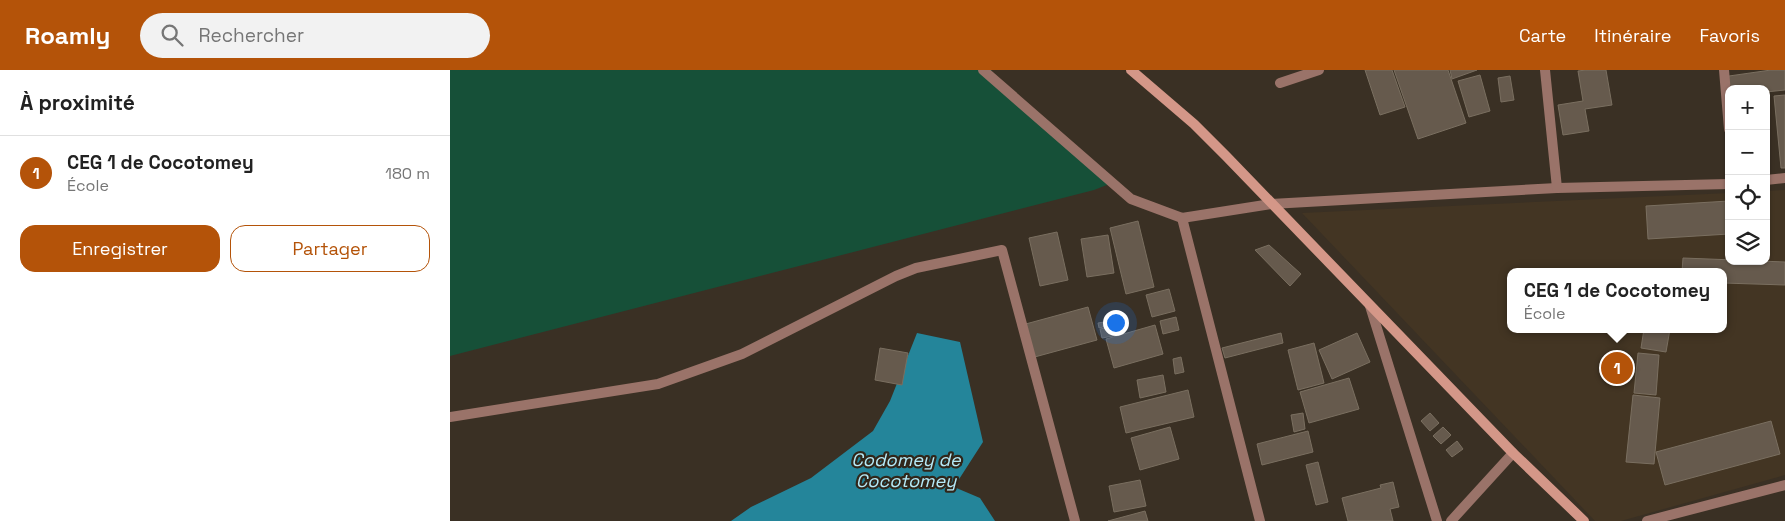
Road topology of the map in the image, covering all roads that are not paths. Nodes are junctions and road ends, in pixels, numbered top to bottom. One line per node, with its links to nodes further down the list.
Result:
1 (983, 70): 13 (street)
2 (1131, 70): 12 (main road)
3 (1319, 70): 6 (street)
4 (1545, 70): 11 (street)
5 (1724, 70): 7 (street)
6 (1280, 83)
7 (1725, 85)
8 (1785, 178): 9 (street)
9 (1770, 180)
10 (1725, 184): 11 (street)
11 (1557, 188): 12 (street)
12 (1271, 204): 13 (street); 14 (main road)
13 (1182, 218): 19 (street)
14 (1370, 306): 16 (main road); 20 (street)
15 (450, 417): 18 (street)
16 (1513, 454): 21 (street); 22 (main road)
17 (1785, 485): 23 (street)
18 (1075, 521)
19 (1260, 521)
20 (1437, 521)
21 (1451, 521)
22 (1584, 521)
23 (1647, 521)

